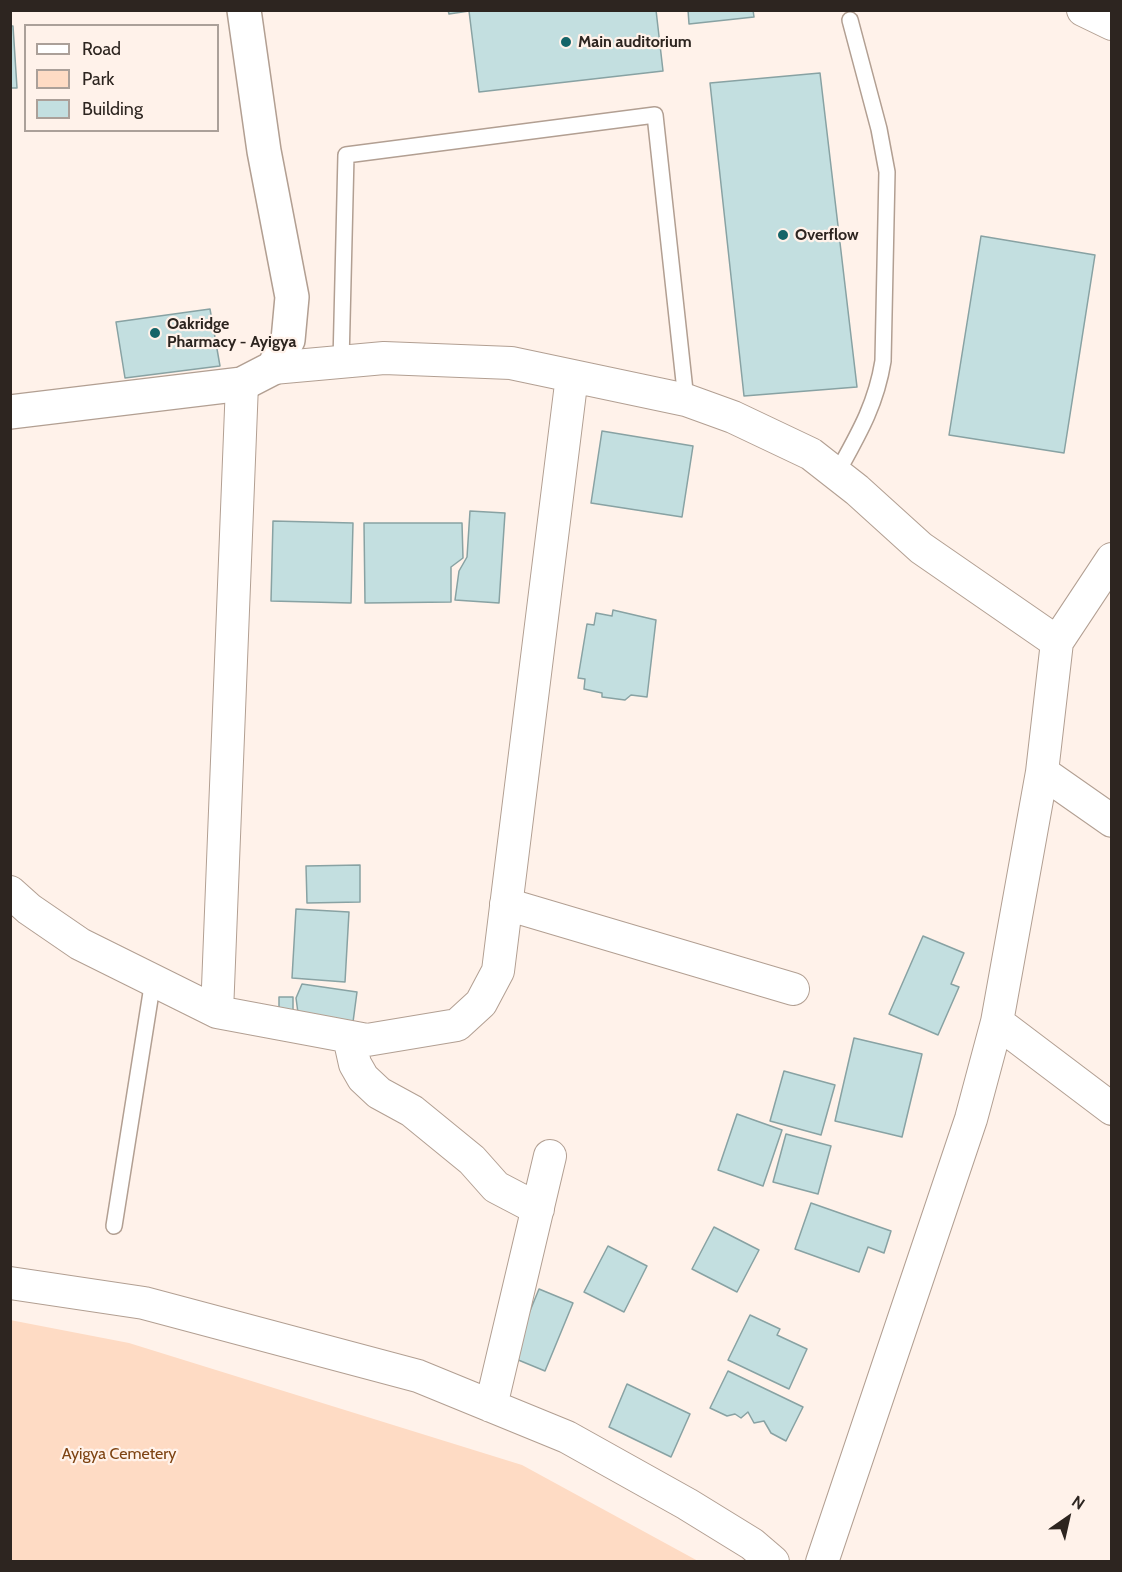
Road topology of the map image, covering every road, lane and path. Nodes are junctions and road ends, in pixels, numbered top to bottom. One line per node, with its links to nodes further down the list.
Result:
1 (244, 10): 6 (street)
2 (1083, 10): 4 (street)
3 (850, 20): 11 (lane)
4 (1112, 24)
5 (340, 362): 6 (street); 7 (street); 9 (lane)
6 (273, 368): 8 (street)
7 (572, 376): 9 (street); 17 (street)
8 (242, 384): 10 (street); 20 (street)
9 (686, 400): 11 (street)
10 (10, 412)
11 (837, 473): 13 (street)
12 (1112, 559): 13 (street)
13 (1057, 642): 14 (street)
14 (1042, 772): 15 (street); 21 (street)
15 (1112, 821)
16 (10, 892): 18 (street)
17 (506, 904): 19 (street); 22 (street)
18 (153, 980): 20 (street); 26 (lane)
19 (794, 989)
20 (217, 1012): 22 (street)
21 (997, 1022): 23 (street); 30 (street)
22 (349, 1037): 25 (street)
23 (1112, 1110)
24 (550, 1156): 25 (street)
25 (538, 1209): 28 (street)
26 (114, 1226)
27 (10, 1283): 28 (street)
28 (491, 1406): 29 (street)
29 (773, 1562)
30 (822, 1562)

